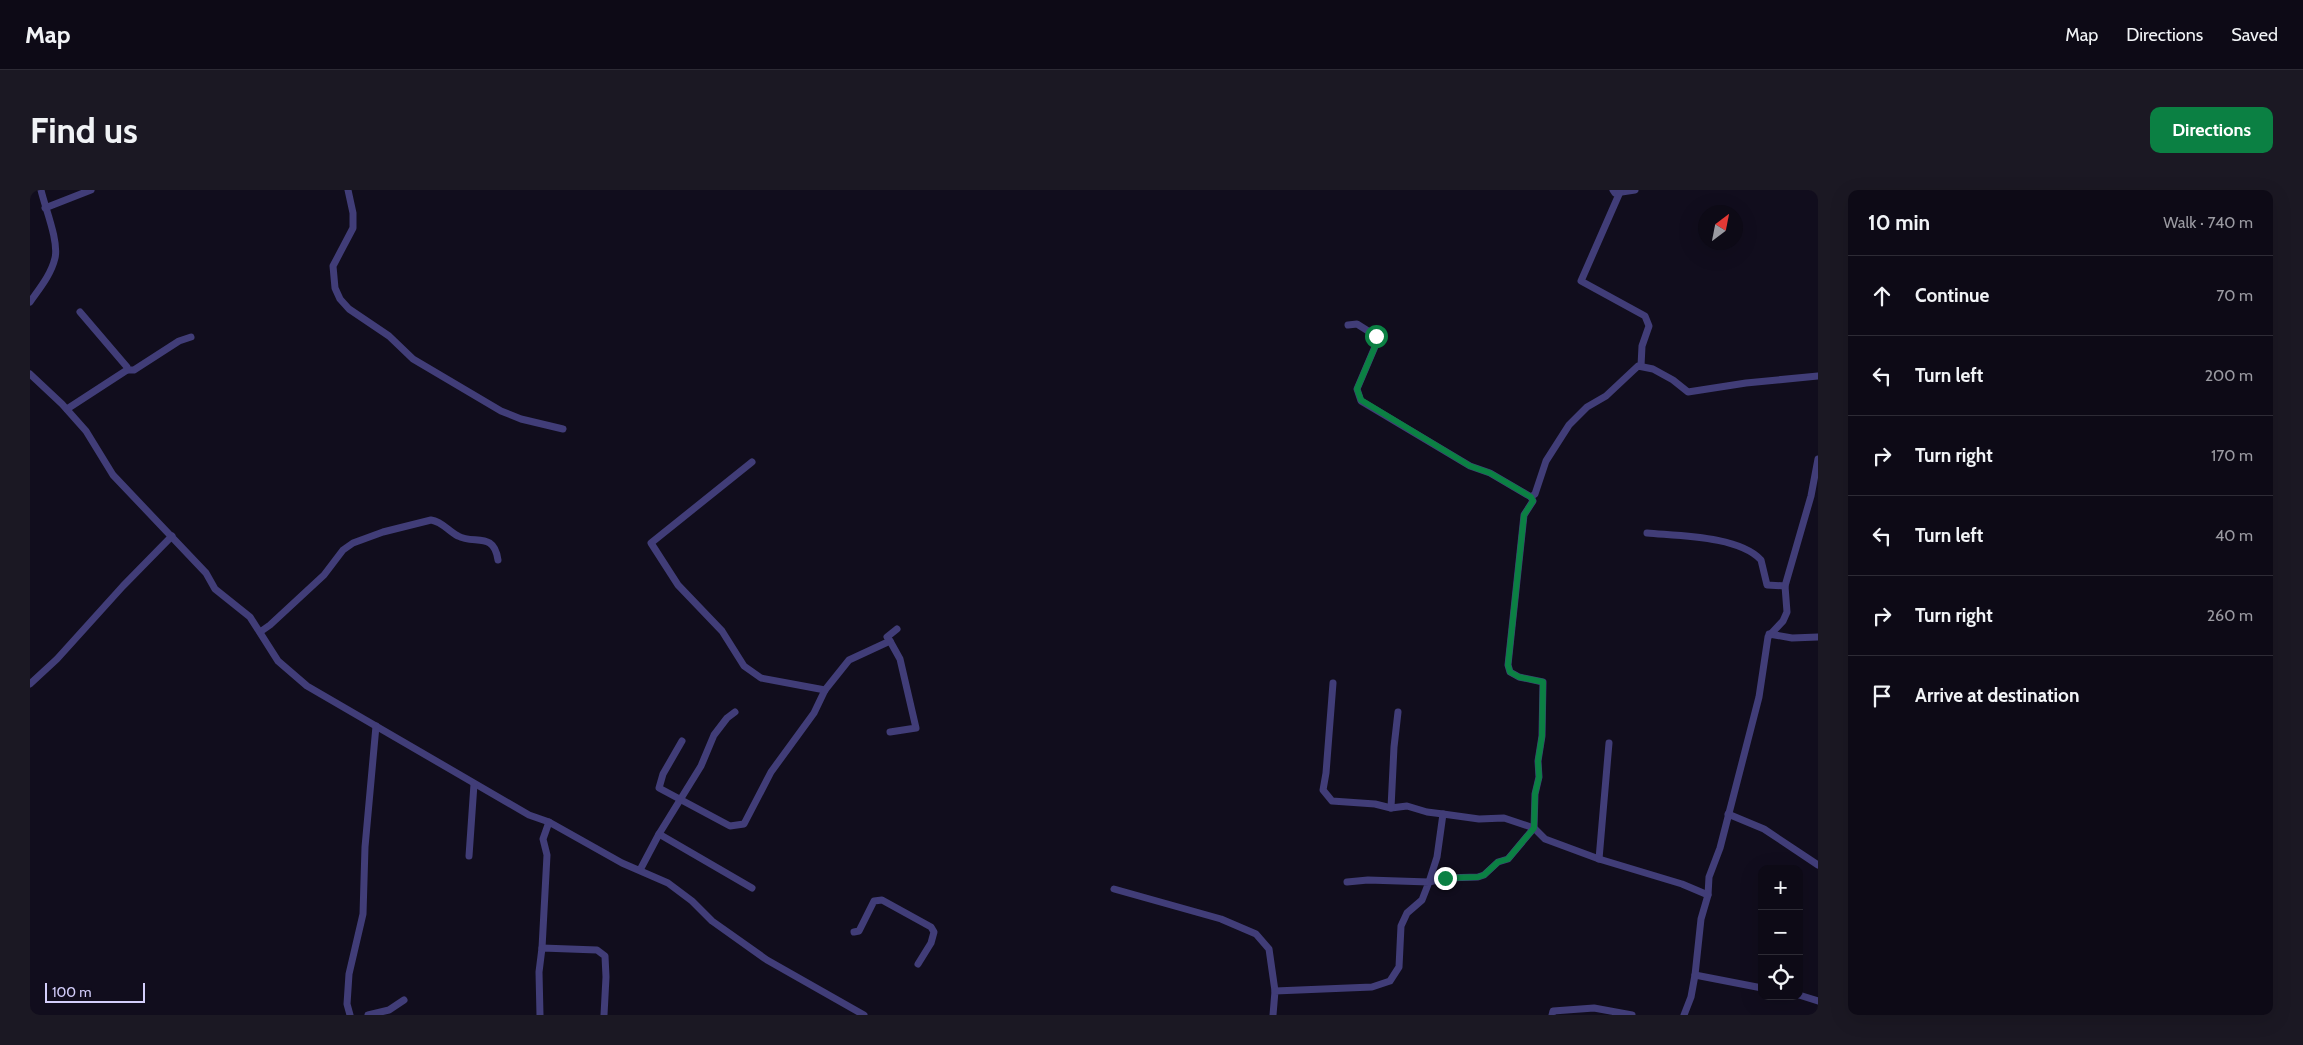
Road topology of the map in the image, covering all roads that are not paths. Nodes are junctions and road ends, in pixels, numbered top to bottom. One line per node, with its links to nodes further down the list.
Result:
1 (41, 190): 7 (street)
2 (91, 190): 7 (street)
3 (348, 190): 17 (street)
4 (1613, 190): 6 (street)
5 (1635, 190): 6 (street)
6 (1620, 192): 12 (street)
7 (45, 208): 8 (street)
8 (30, 302)
9 (80, 312): 13 (street)
10 (1348, 325): 20 (street)
11 (191, 337): 13 (street)
12 (1640, 366): 15 (street); 20 (street)
13 (127, 370): 16 (street)
14 (30, 374): 16 (street)
15 (1818, 376)
16 (67, 409): 23 (street)
17 (563, 429)
18 (1818, 459): 21 (street)
19 (752, 462): 33 (street)
20 (1531, 497): 46 (street)
21 (1815, 497): 25 (street)
22 (1647, 533): 25 (street)
23 (172, 536): 27 (street); 32 (street)
24 (498, 560): 27 (street)
25 (1786, 586): 28 (street)
26 (897, 629): 30 (street)
27 (260, 632): 36 (street)
28 (1769, 634): 29 (street); 44 (street)
29 (1818, 637)
30 (890, 641): 33 (street); 37 (street)
31 (1333, 683): 42 (street)
32 (30, 684)
33 (825, 690): 41 (street)
34 (736, 712): 41 (street)
35 (1398, 712): 42 (street)
36 (376, 726): 40 (street); 67 (street)
37 (890, 732)
38 (682, 741): 41 (street)
39 (1609, 743): 49 (street)
40 (474, 784): 45 (street); 48 (street)
41 (679, 800): 47 (street)
42 (1391, 808): 43 (street)
43 (1443, 814): 46 (street); 53 (street)
44 (1728, 814): 50 (street); 56 (street)
45 (549, 822): 51 (street); 58 (street)
46 (1534, 828): 49 (street); 53 (street)
47 (659, 834): 51 (street); 54 (street)
48 (470, 856)
49 (1599, 859): 56 (street)
50 (1818, 865)
51 (640, 870): 66 (street)
52 (1347, 882): 53 (street)
53 (1429, 882): 62 (street)
54 (752, 888)
55 (1114, 889): 62 (street)
56 (1708, 895): 60 (street)
57 (854, 932): 59 (street)
58 (542, 948): 69 (street); 70 (street)
59 (918, 964)
60 (1695, 975): 61 (street); 75 (street)
61 (1758, 987)
62 (1275, 991): 72 (street)
63 (1803, 996): 65 (street)
64 (404, 1000): 68 (street)
65 (1818, 1000)
66 (850, 1012): 71 (street)
67 (350, 1015)
68 (368, 1015)
69 (540, 1015)
70 (604, 1015)
71 (864, 1015)
72 (1273, 1015)
73 (1552, 1015): 74 (street)
74 (1632, 1015)
75 (1684, 1015)

